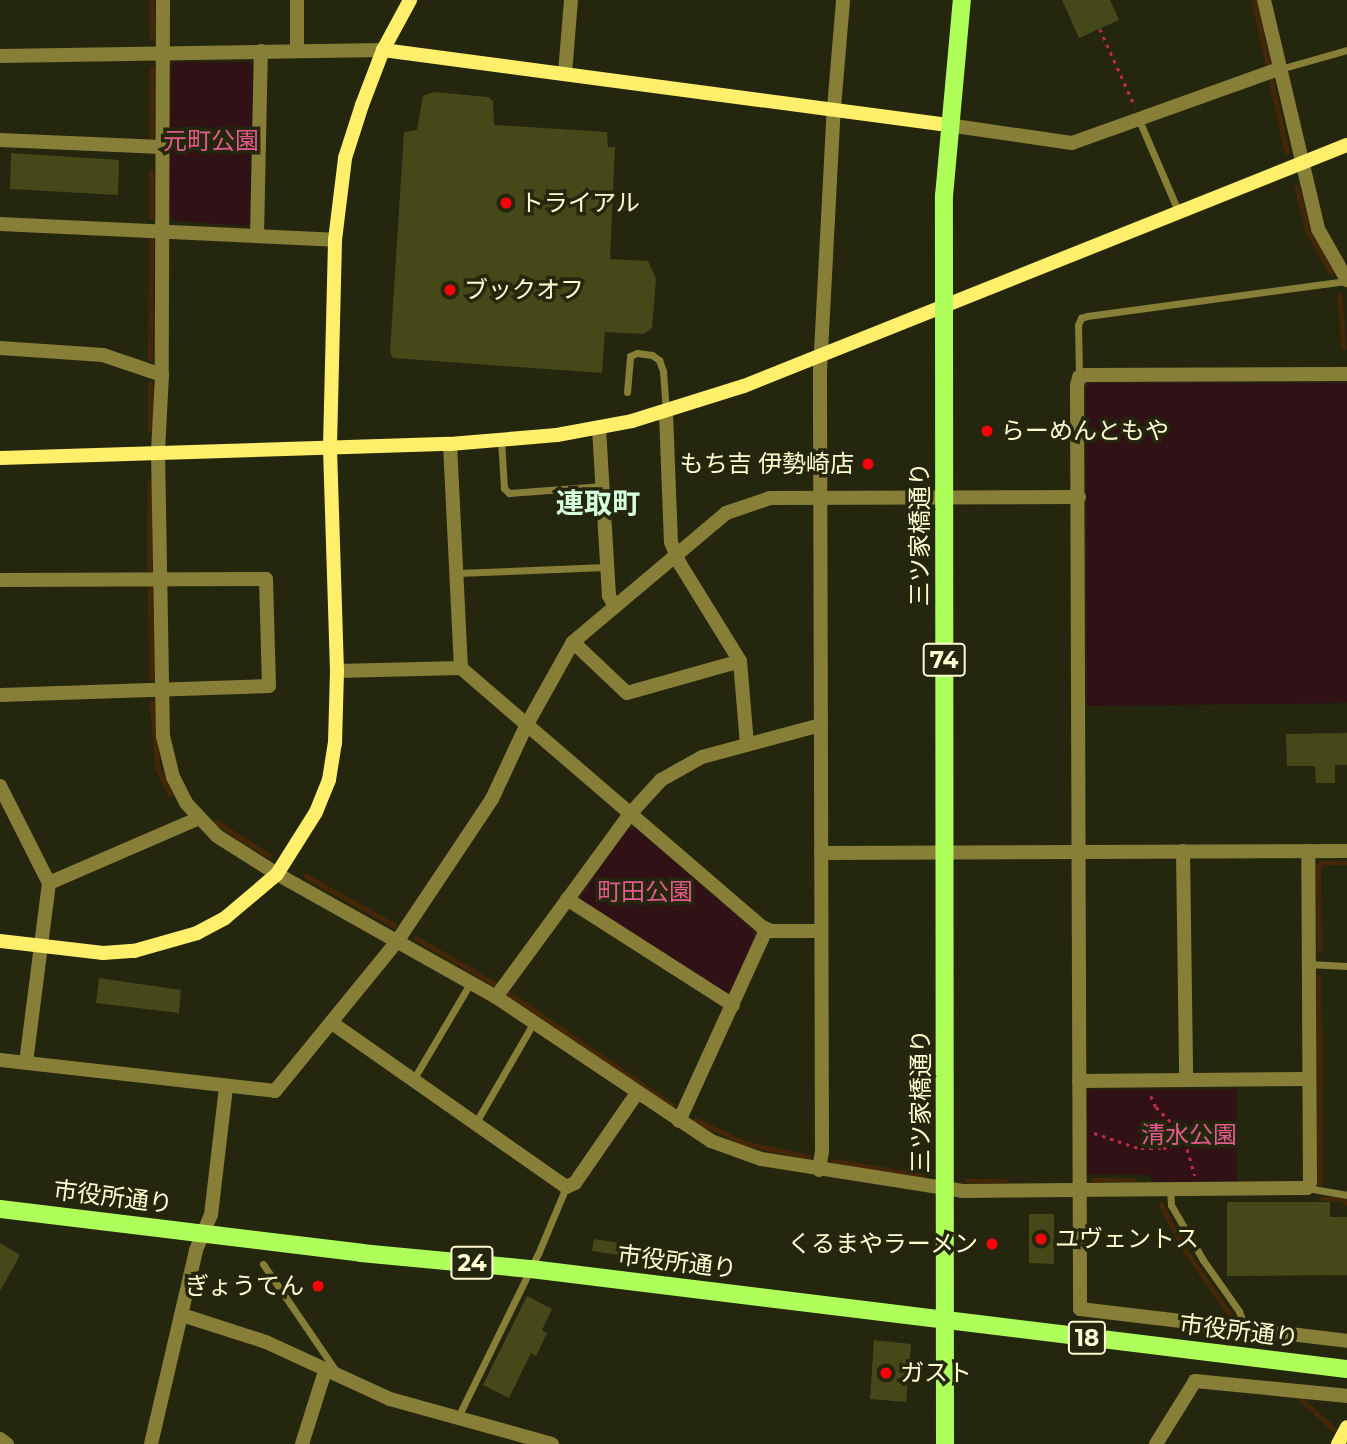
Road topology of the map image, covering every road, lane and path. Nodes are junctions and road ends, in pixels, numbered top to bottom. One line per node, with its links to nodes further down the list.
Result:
1 (163, 0): 13 (street)
2 (297, 0): 9 (street)
3 (410, 0): 10 (street)
4 (571, 0): 16 (street)
5 (843, 0): 17 (street)
6 (962, 0): 19 (main road, 三ツ家橋通り / 74)
7 (1264, 0): 15 (street)
8 (1100, 29): 18 (path)
9 (297, 50): 10 (street); 12 (street)
10 (383, 50): 16 (street); 28 (street)
11 (1347, 50): 15 (lane)
12 (261, 51): 13 (street); 27 (street)
13 (163, 54): 14 (street); 22 (street)
14 (0, 56)
15 (1279, 69): 18 (street); 23 (street)
16 (565, 73): 17 (street)
17 (834, 108): 19 (street); 32 (street)
18 (1139, 120): 19 (street); 24 (lane)
19 (948, 125): 30 (main road, 三ツ家橋通り / 74)
20 (0, 140): 22 (street)
21 (1347, 145): 23 (street)
22 (162, 148): 26 (street)
23 (1302, 163): 24 (street); 29 (street)
24 (1179, 213): 30 (street)
25 (0, 224): 26 (street)
26 (162, 230): 27 (street); 34 (street)
27 (257, 236): 28 (street)
28 (335, 240): 41 (street)
29 (1347, 280): 35 (lane)
30 (944, 307): 32 (street); 46 (main road, 三ツ家橋通り / 74)
31 (0, 348): 34 (street)
32 (821, 356): 37 (street); 45 (street)
33 (1347, 374): 35 (street)
34 (162, 375): 42 (street)
35 (1079, 377): 47 (street)
36 (627, 392): 37 (lane)
37 (666, 413): 38 (street); 48 (street)
38 (599, 428): 39 (street); 44 (street)
39 (501, 440): 40 (street); 44 (lane)
40 (450, 444): 41 (street); 50 (street)
41 (330, 446): 42 (street); 57 (street)
42 (158, 451): 43 (street); 51 (street)
43 (0, 458)
44 (603, 486): 49 (street)
45 (820, 497): 46 (street); 48 (street); 60 (street)
46 (944, 497): 47 (street); 69 (main road, 三ツ家橋通り / 74)
47 (1079, 497): 70 (street)
48 (675, 555): 53 (street); 55 (street)
49 (606, 568): 50 (lane); 53 (street)
50 (457, 573): 56 (street)
51 (161, 579): 52 (street); 58 (street); 58 (street)
52 (0, 580)
53 (615, 606): 54 (street)
54 (573, 642): 55 (street); 61 (street)
55 (740, 661): 62 (street)
56 (461, 668): 57 (street); 61 (street)
57 (337, 671): 72 (street)
58 (163, 687): 59 (street); 65 (street)
59 (0, 695)
60 (821, 724): 62 (street); 71 (street)
61 (526, 726): 64 (street); 77 (street)
62 (747, 745): 64 (street)
63 (0, 786): 73 (street)
64 (630, 814): 74 (street); 75 (street)
65 (197, 819): 72 (street); 73 (street)
66 (1347, 850): 68 (street)
67 (1183, 851): 68 (street); 70 (street); 91 (street)
68 (1308, 851): 80 (street)
69 (944, 852): 70 (street); 71 (street); 104 (main road, 三ツ家橋通り / 74)
70 (1079, 852): 92 (street)
71 (821, 853): 76 (street)
72 (276, 874): 77 (street); 79 (street)
73 (49, 883): 79 (street)
74 (567, 899): 83 (street); 84 (street)
75 (766, 930): 76 (street); 84 (street)
76 (821, 931): 100 (street)
77 (398, 940): 82 (street); 86 (street)
78 (0, 941): 79 (street)
79 (40, 946): 88 (street)
80 (1308, 964): 81 (lane); 89 (street)
81 (1347, 966)
82 (471, 981): 83 (street); 90 (lane)
83 (496, 997): 85 (street)
84 (733, 1005): 96 (street)
85 (534, 1022): 94 (street); 97 (lane)
86 (331, 1023): 90 (street); 93 (street)
87 (0, 1060): 88 (street)
88 (26, 1063): 93 (street)
89 (1307, 1079): 91 (street); 103 (street)
90 (413, 1080): 97 (street)
91 (1186, 1080): 92 (street)
92 (1079, 1081): 106 (street)
93 (226, 1087): 109 (street)
94 (637, 1093): 96 (street); 102 (street)
95 (1152, 1096): 99 (path)
96 (679, 1121): 100 (street)
97 (474, 1124): 102 (street)
98 (1094, 1133): 99 (path)
99 (1182, 1137): 101 (path)
100 (819, 1170): 104 (street)
101 (1195, 1176)
102 (566, 1187): 111 (lane)
103 (1307, 1188): 105 (street); 107 (lane)
104 (946, 1190): 106 (street); 113 (main road, 三ツ家橋通り / 74)
105 (1170, 1190): 106 (street); 114 (lane)
106 (1079, 1191): 114 (street)
107 (1347, 1195)
108 (0, 1209): 109 (main road, 市役所通り / 24)
109 (204, 1233): 111 (main road, 市役所通り / 24); 112 (street)
110 (263, 1264): 117 (lane)
111 (531, 1269): 113 (main road, 市役所通り / 24); 119 (lane)
112 (182, 1315): 117 (street); 124 (street)
113 (945, 1320): 116 (main road, 市役所通り / 18); 127 (main road, 三ツ家橋通り)
114 (1245, 1328): 115 (street)
115 (1347, 1340)
116 (1347, 1369)
117 (332, 1373): 119 (street); 125 (street)
118 (1347, 1396): 128 (street)
119 (458, 1418): 122 (street)
120 (1347, 1427): 129 (street)
121 (0, 1438): 123 (street)
122 (530, 1441): 126 (street)
123 (7, 1444)
124 (151, 1444)
125 (302, 1444)
126 (552, 1444)
127 (946, 1444)
128 (1156, 1444)
129 (1338, 1444)

